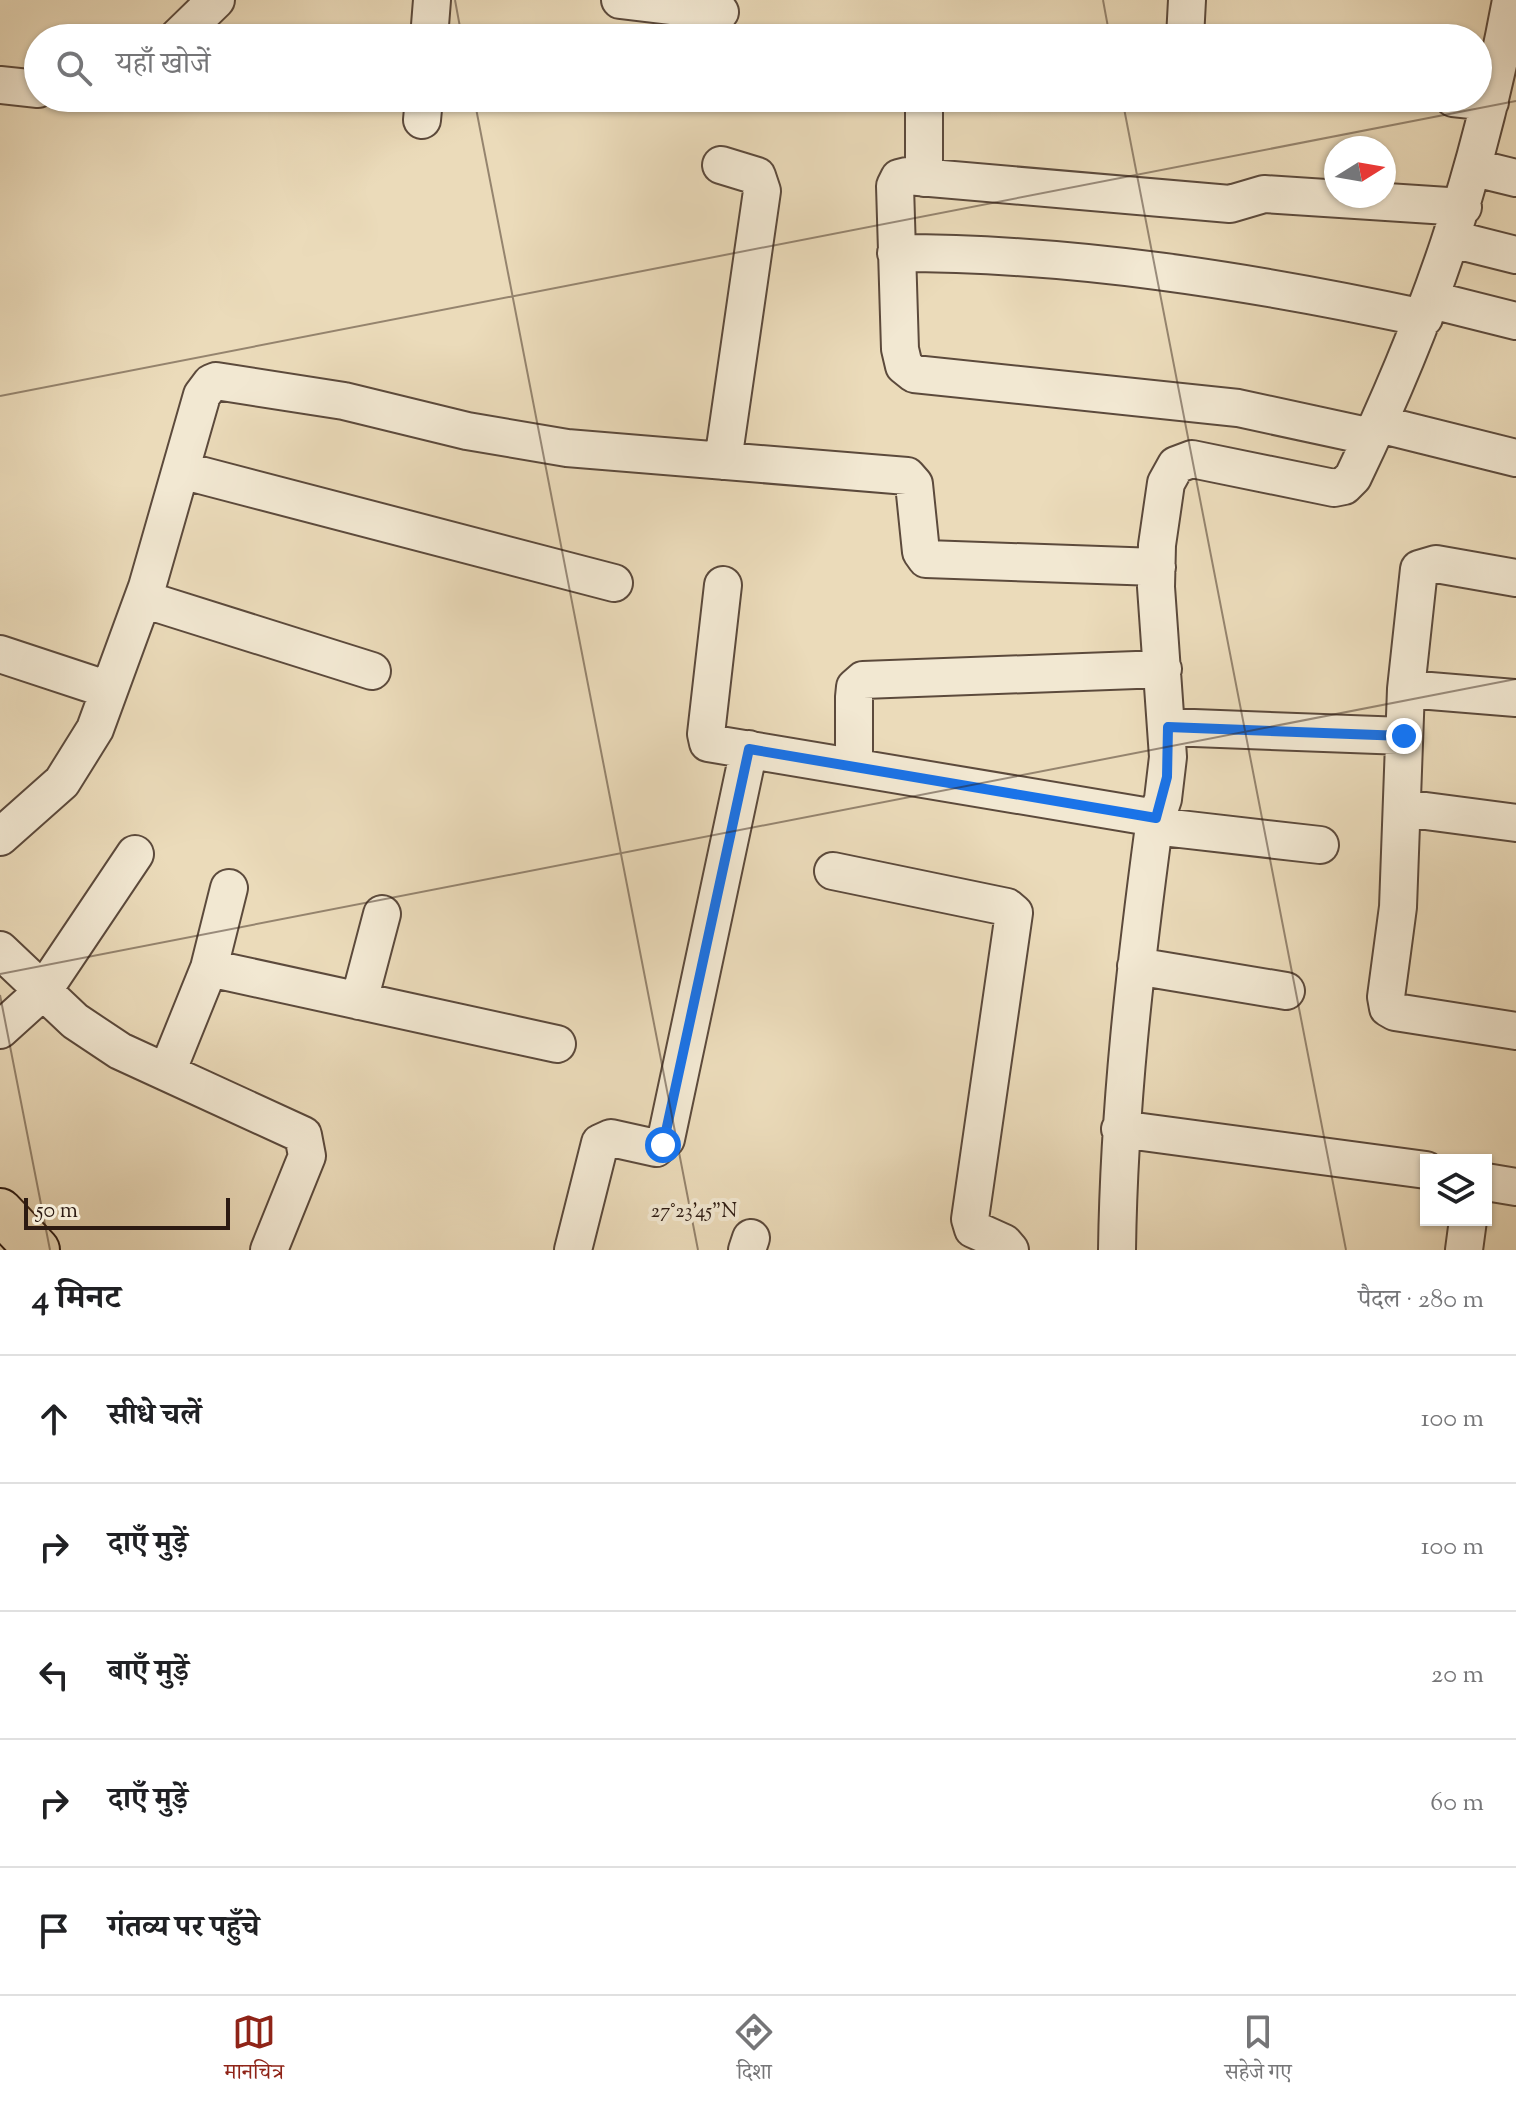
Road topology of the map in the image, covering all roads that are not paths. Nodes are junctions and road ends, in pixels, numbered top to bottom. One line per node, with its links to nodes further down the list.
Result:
1 (216, 0): 8 (street)
2 (432, 0): 9 (street)
3 (620, 0): 6 (street)
4 (1187, 0): 10 (street)
5 (1511, 0): 11 (street)
6 (669, 2): 7 (street)
7 (720, 12)
8 (191, 24)
9 (430, 24)
10 (1183, 24)
11 (1510, 38): 14 (street)
12 (0, 85): 13 (street)
13 (24, 88)
14 (1492, 96)
15 (924, 112): 19 (street)
16 (1488, 112): 18 (street)
17 (721, 165): 28 (street)
18 (1475, 168): 20 (street); 21 (street)
19 (924, 178): 21 (street); 22 (street)
20 (1516, 178)
21 (1457, 223): 23 (street); 24 (street)
22 (896, 253): 24 (street); 26 (street)
23 (1516, 255)
24 (1428, 309): 25 (street); 26 (street)
25 (1516, 321)
26 (1376, 431): 27 (street); 30 (street)
27 (1516, 458)
28 (723, 461): 29 (street); 30 (street)
29 (181, 470): 32 (street); 34 (street)
30 (1157, 567): 36 (street)
31 (1516, 578): 38 (street)
32 (614, 583)
33 (723, 585): 43 (street)
34 (143, 599): 37 (street); 39 (street)
35 (0, 654): 39 (street)
36 (1163, 669): 41 (street); 44 (street)
37 (372, 671)
38 (1406, 689): 40 (street); 42 (street)
39 (109, 690): 48 (street)
40 (1516, 698)
41 (1168, 727): 42 (street); 46 (street)
42 (1404, 736): 45 (street)
43 (749, 749): 44 (street); 72 (street)
44 (854, 767): 46 (street)
45 (1403, 808): 47 (street); 61 (street)
46 (1155, 822): 49 (street); 55 (street)
47 (1516, 823)
48 (0, 837)
49 (1320, 845)
50 (135, 854): 57 (street)
51 (833, 871): 73 (street)
52 (229, 888): 56 (street)
53 (382, 914): 59 (street)
54 (0, 950): 57 (street)
55 (1136, 966): 58 (street); 64 (street)
56 (209, 968): 59 (street); 63 (street)
57 (43, 991): 60 (street); 63 (street)
58 (1286, 991)
59 (359, 1001): 62 (street)
60 (0, 1030)
61 (1516, 1031)
62 (557, 1044)
63 (167, 1072): 71 (street)
64 (1120, 1129): 65 (street); 74 (street)
65 (1420, 1169)
66 (1492, 1183): 67 (street)
67 (1516, 1187)
68 (0, 1211): 70 (main road)
69 (1467, 1226): 75 (street)
70 (37, 1250)
71 (269, 1250)
72 (573, 1250)
73 (1010, 1250)
74 (1117, 1250)
75 (1464, 1250)

